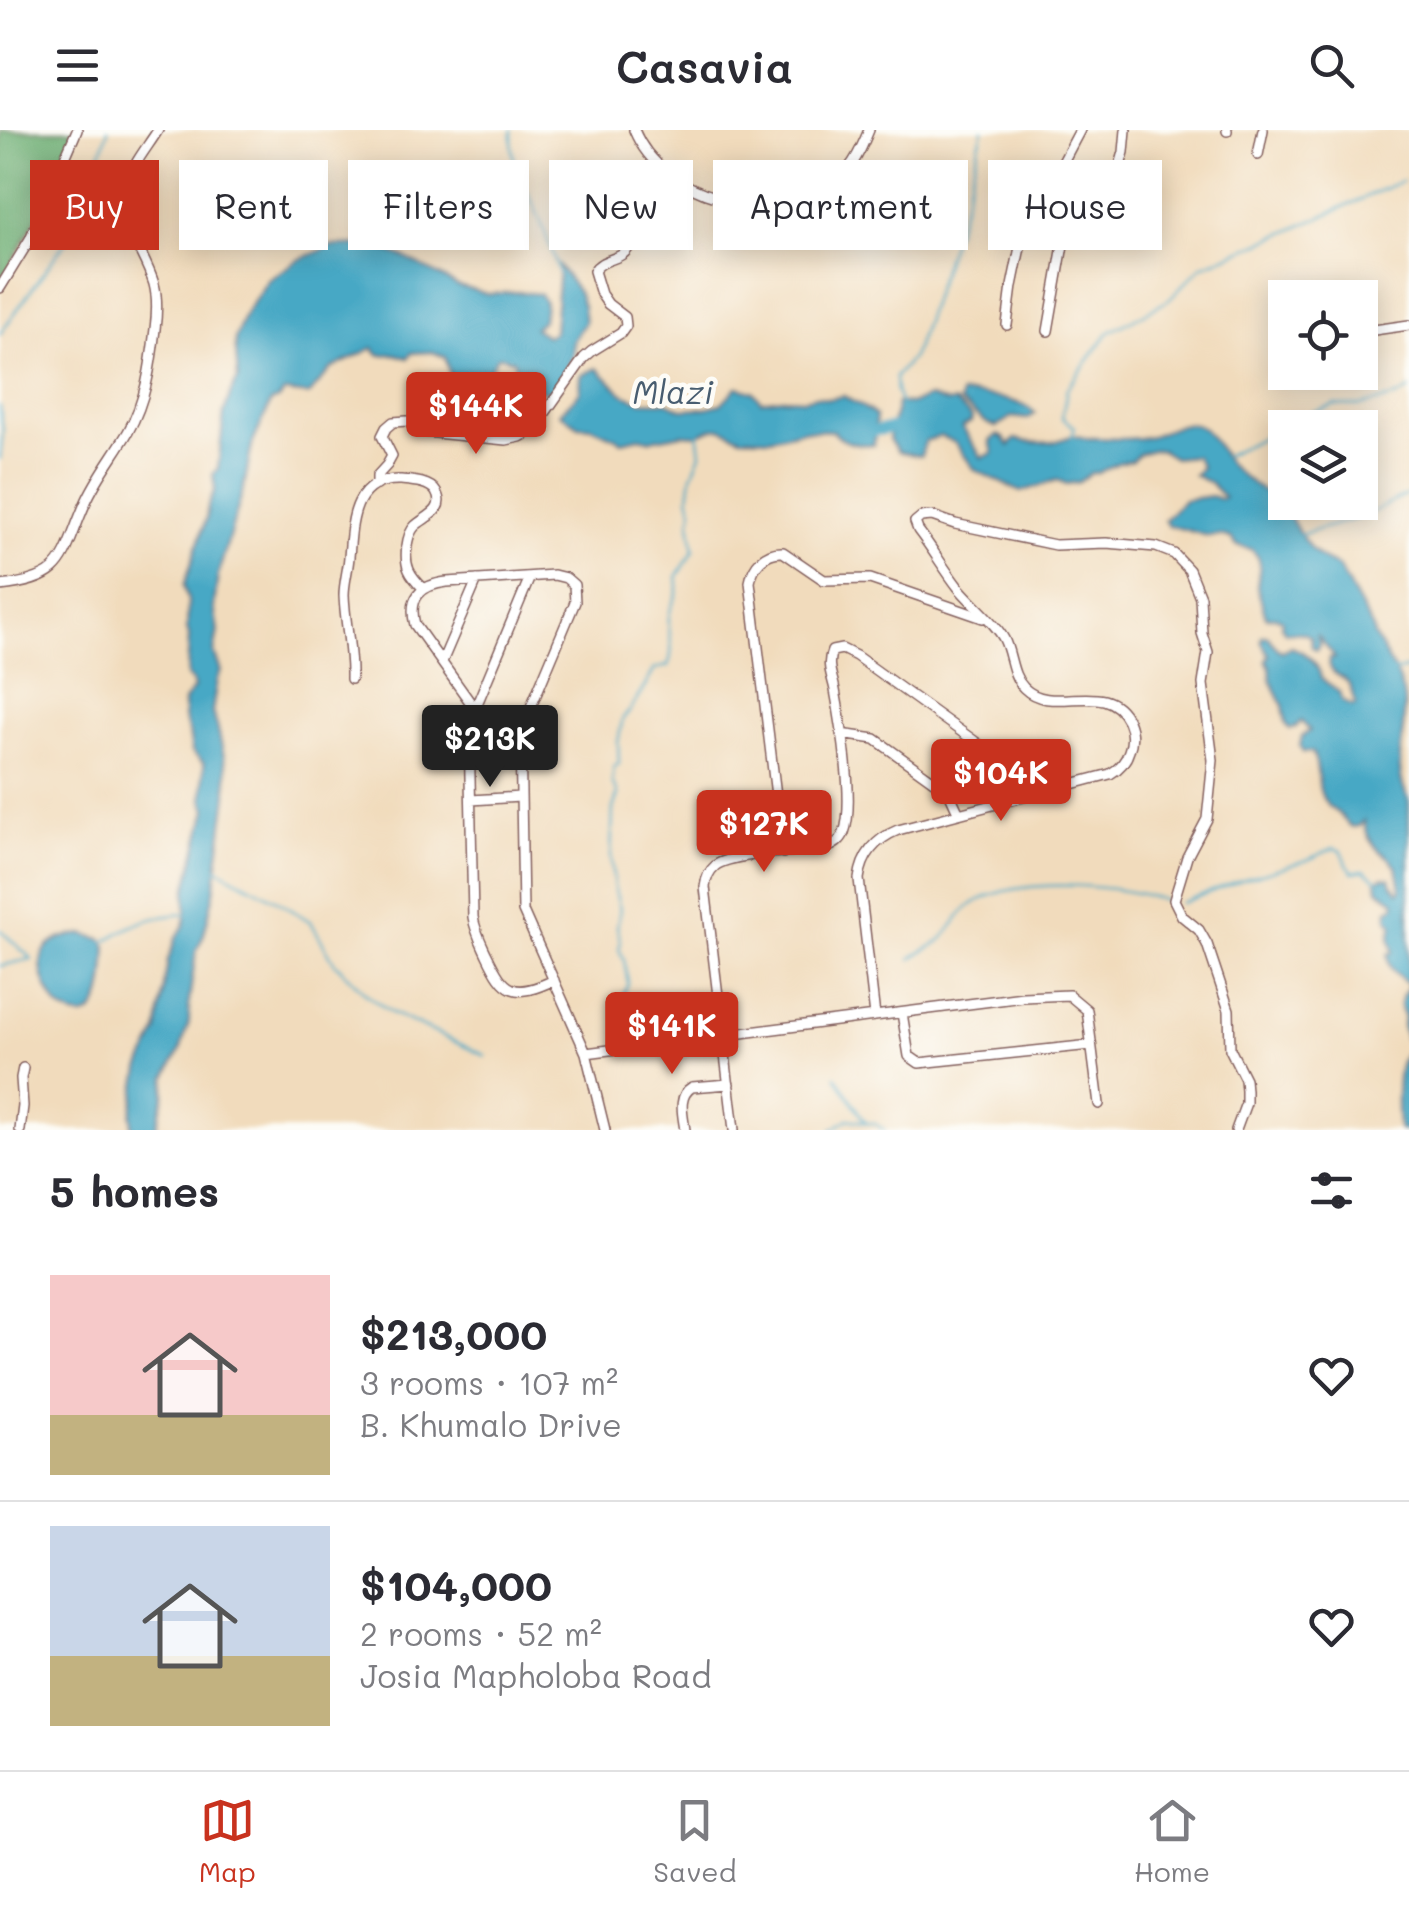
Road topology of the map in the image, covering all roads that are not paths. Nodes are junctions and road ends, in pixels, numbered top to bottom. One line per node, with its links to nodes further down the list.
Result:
1 (76, 130): 16 (street)
2 (158, 130): 24 (street)
3 (634, 130): 9 (street)
4 (869, 130): 12 (street)
5 (1080, 130): 10 (street)
6 (1126, 130): 11 (street)
7 (1263, 130): 8 (street)
8 (1258, 155)
9 (651, 160)
10 (1064, 160)
11 (1122, 160)
12 (693, 187)
13 (627, 250): 21 (street)
14 (1019, 250): 17 (street)
15 (1062, 250): 20 (street)
16 (0, 288)
17 (1007, 325)
18 (1409, 326): 19 (street)
19 (1378, 330)
20 (1048, 332)
21 (377, 484): 25 (street); 28 (street)
22 (530, 577): 23 (street); 29 (street); 32 (street)
23 (477, 580): 25 (street); 27 (street)
24 (0, 586)
25 (423, 588): 27 (street)
26 (986, 619): 31 (street); 35 (street); 49 (street)
27 (442, 662): 29 (street)
28 (352, 679)
29 (476, 709): 33 (street)
30 (841, 734): 31 (street); 34 (street); 35 (street)
31 (1032, 796): 34 (street)
32 (520, 797): 33 (street); 36 (street)
33 (472, 800): 36 (street)
34 (959, 814): 38 (street)
35 (782, 853): 39 (street)
36 (554, 980): 41 (street)
37 (902, 1013): 38 (street); 40 (street); 40 (street)
38 (875, 1016): 39 (street)
39 (723, 1035): 41 (street); 43 (street)
40 (1092, 1045): 44 (street)
41 (586, 1053): 46 (street)
42 (23, 1068): 45 (street)
43 (730, 1084): 47 (street); 48 (street)
44 (1098, 1104)
45 (20, 1130)
46 (604, 1130)
47 (685, 1130)
48 (734, 1130)
49 (1236, 1130)

